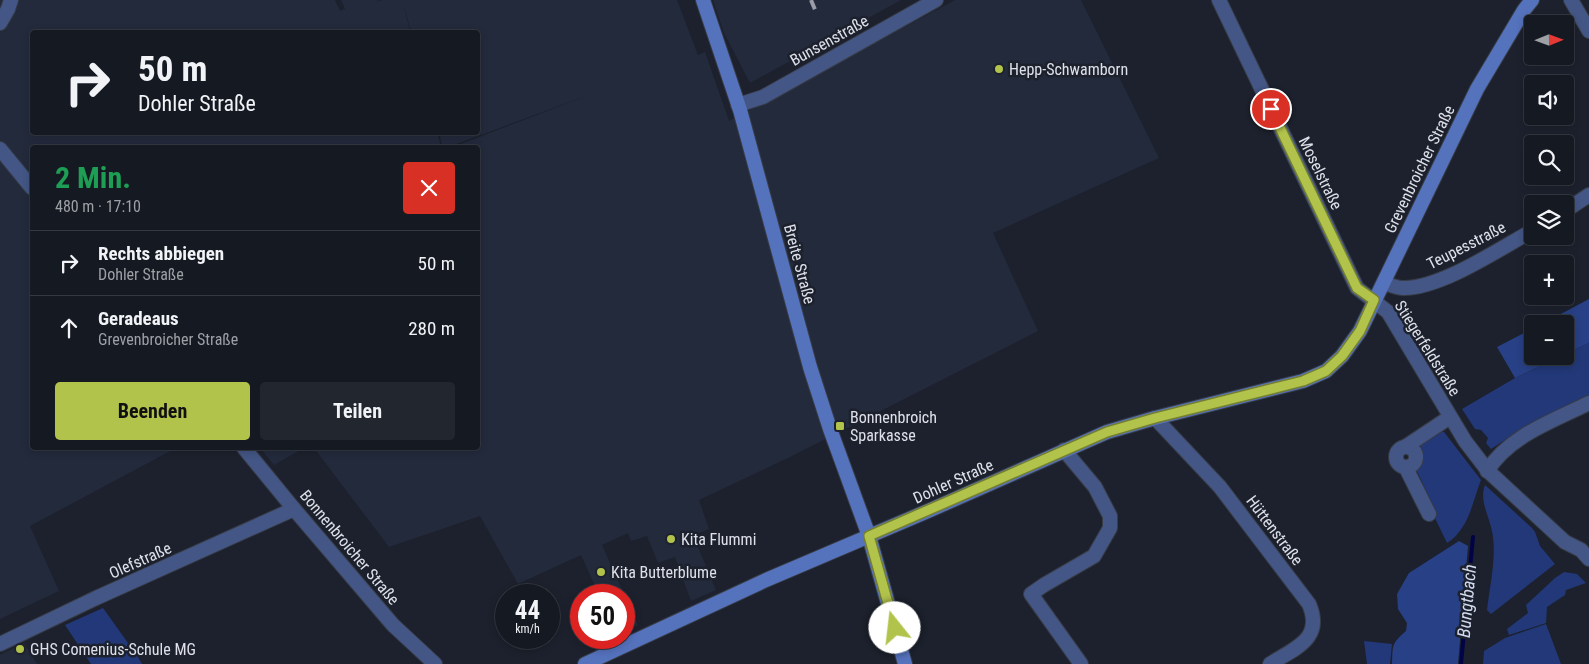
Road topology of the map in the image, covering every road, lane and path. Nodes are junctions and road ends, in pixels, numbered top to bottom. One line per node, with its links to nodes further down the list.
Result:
1 (11, 0): 7 (street)
2 (703, 0): 9 (main road, Breite Straße)
3 (936, 0): 9 (street, Bunsenstraße)
4 (1532, 0): 15 (main road, Grevenbroicher Straße)
5 (1571, 0): 8 (street)
6 (1221, 1): 16 (street, Moselstraße)
7 (0, 23)
8 (1589, 31)
9 (738, 105): 26 (main road, Breite Straße)
10 (0, 150): 11 (street)
11 (30, 186)
12 (1589, 195): 13 (street)
13 (1574, 205)
14 (1524, 235): 15 (street, Teupesstraße)
15 (1384, 283): 16 (main road, Grevenbroicher Straße)
16 (1374, 300): 17 (main road, Grevenbroicher Straße); 19 (street, Stiegerfeldstraße)
17 (1342, 356): 20 (main road, Dohler Straße)
18 (1589, 403): 23 (street)
19 (1450, 416): 23 (street, Stiegerfeldstraße); 25 (street, Stiegerfeldstraße)
20 (1155, 418): 22 (main road, Dohler Straße); 33 (street, Hüttenstraße)
21 (246, 450): 24 (street, Bonnenbroicher Straße)
22 (1064, 450): 26 (main road, Dohler Straße); 32 (street)
23 (1487, 471): 27 (street, Stiegerfeldstraße)
24 (294, 509): 28 (street, Olefstraße); 29 (street, Bonnenbroicher Straße)
25 (1429, 514)
26 (869, 536): 30 (main road, Dohler Straße); 31 (main road, Breite Straße)
27 (1586, 552)
28 (0, 644)
29 (435, 664)
30 (584, 664)
31 (905, 664)
32 (1081, 664)
33 (1270, 664)

